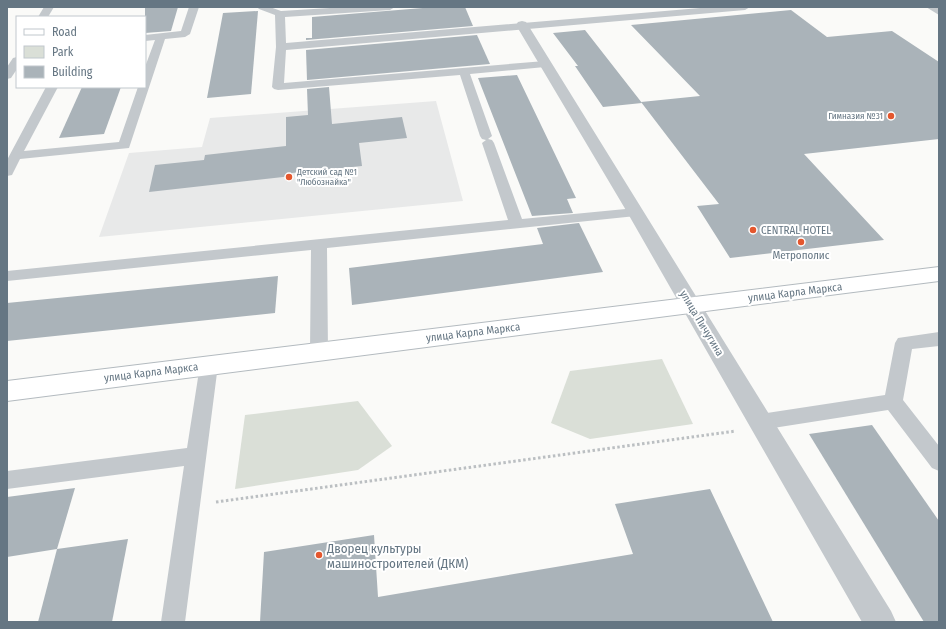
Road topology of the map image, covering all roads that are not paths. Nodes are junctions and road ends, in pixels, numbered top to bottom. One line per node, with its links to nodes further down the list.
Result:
1 (49, 7): 9 (lane)
2 (194, 7): 11 (lane)
3 (262, 7): 8 (lane)
4 (390, 7): 8 (lane)
5 (745, 7): 10 (lane)
6 (931, 7): 7 (lane)
7 (939, 12)
8 (280, 14): 13 (lane)
9 (44, 16)
10 (522, 25): 13 (lane); 15 (street, улица Пичугина)
11 (161, 36): 12 (lane); 18 (lane)
12 (146, 38)
13 (281, 46): 16 (lane)
14 (16, 62): 17 (lane)
15 (545, 64): 16 (lane); 23 (street, улица Пичугина)
16 (464, 71): 24 (lane)
17 (7, 76)
18 (146, 80)
19 (51, 88): 21 (lane)
20 (144, 88): 21 (lane)
21 (16, 156): 22 (lane)
22 (7, 172)
23 (636, 212): 24 (lane); 28 (street, улица Пичугина)
24 (517, 224): 25 (lane)
25 (319, 244): 27 (lane); 30 (lane)
26 (939, 274): 28 (main road, улица Карла Маркса)
27 (7, 276)
28 (691, 305): 30 (main road, улица Карла Маркса); 34 (street, улица Пичугина)
29 (939, 339): 33 (lane)
30 (319, 352): 31 (main road, улица Карла Маркса)
31 (209, 365): 32 (main road, улица Карла Маркса); 35 (lane)
32 (7, 391)
33 (893, 402): 34 (lane); 36 (lane)
34 (763, 425): 39 (street, улица Пичугина)
35 (196, 456): 37 (lane); 38 (lane)
36 (939, 462)
37 (7, 480)
38 (173, 622)
39 (880, 622)

